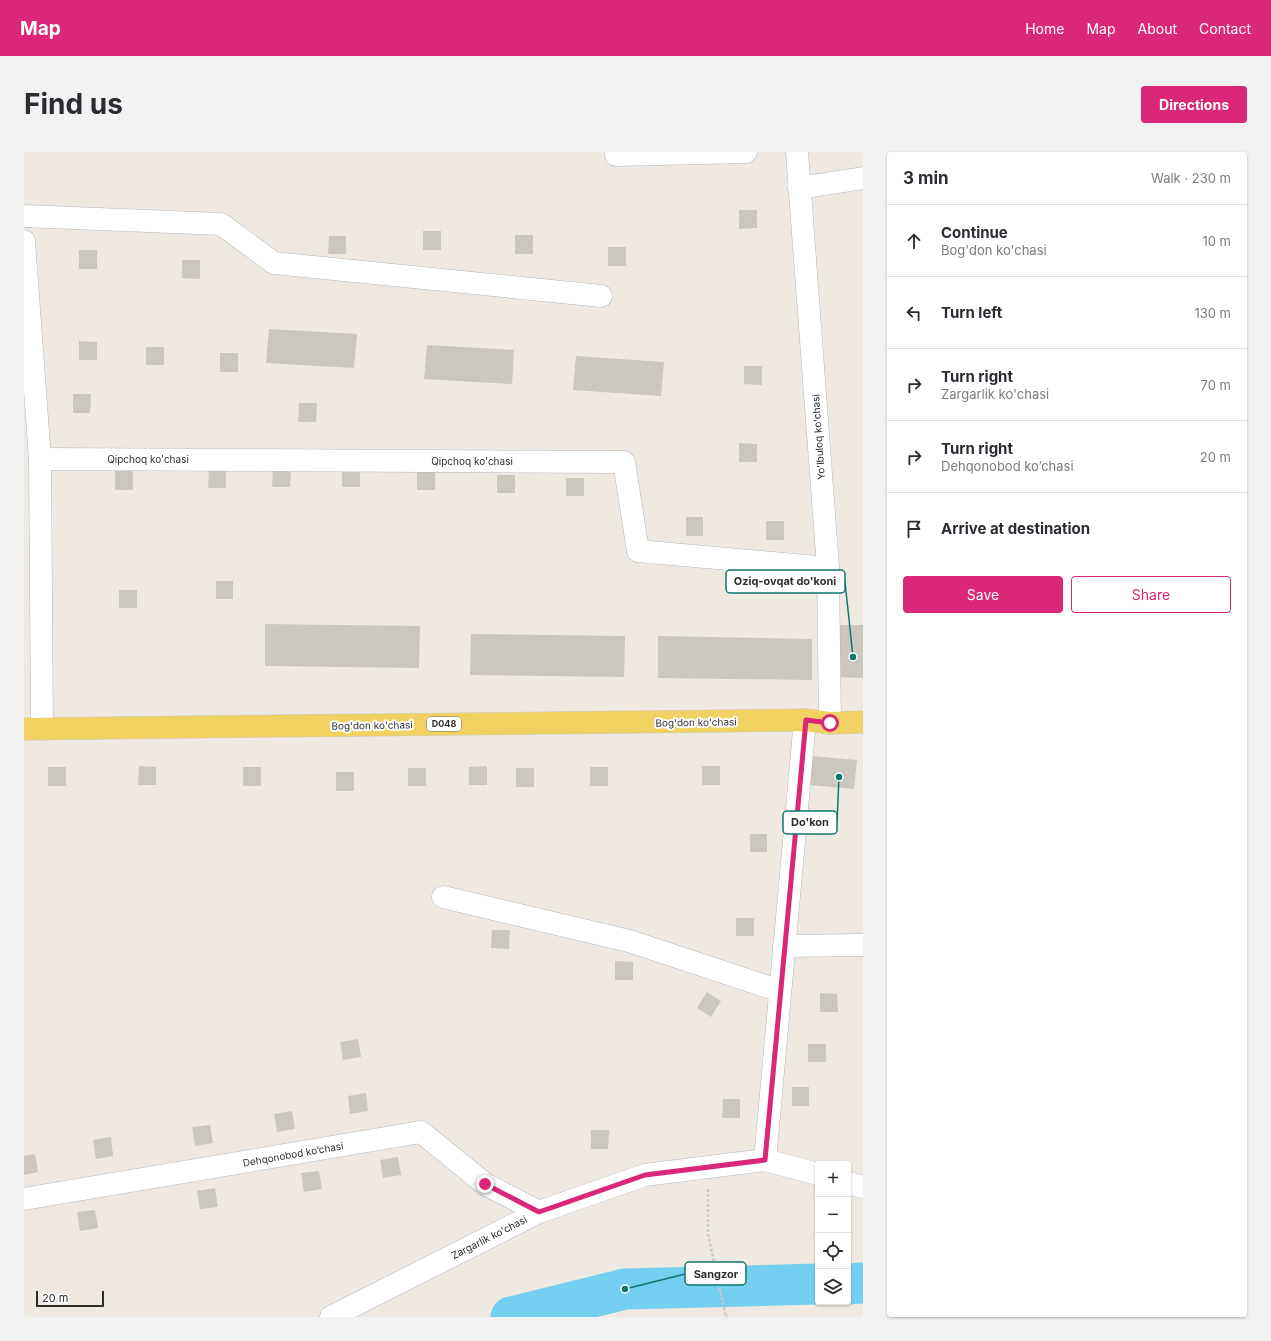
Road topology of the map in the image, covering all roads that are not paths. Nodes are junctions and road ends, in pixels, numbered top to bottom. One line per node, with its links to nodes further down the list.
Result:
1 (746, 152): 3 (street)
2 (797, 152): 5 (street, Yo'lbuloq ko'chasi)
3 (616, 155)
4 (863, 178): 5 (street)
5 (799, 188): 11 (street, Yo'lbuloq ko'chasi)
6 (24, 216): 8 (street)
7 (24, 241): 9 (street)
8 (601, 296)
9 (30, 394): 10 (street)
10 (40, 459): 11 (street, Qipchoq ko'chasi); 15 (street)
11 (828, 568): 14 (street, Yo'lbuloq ko'chasi)
12 (806, 720): 14 (main road, Bog'don ko'chasi / D048); 15 (main road, Bog'don ko'chasi / D048); 18 (street)
13 (863, 722): 14 (main road, Bog'don ko'chasi / D048)
14 (830, 723)
15 (33, 729)
16 (443, 897): 19 (street)
17 (863, 945): 18 (street)
18 (784, 946): 19 (street)
19 (780, 991): 20 (street)
20 (765, 1160): 21 (street, Zargarlik ko'chasi); 25 (street, Zargarlik ko'chasi)
21 (815, 1173)
22 (851, 1184): 23 (street)
23 (863, 1187)
24 (24, 1199): 25 (street, Dehqonobod ko’chasi)
25 (539, 1212): 26 (street, Zargarlik ko'chasi)
26 (331, 1317)

